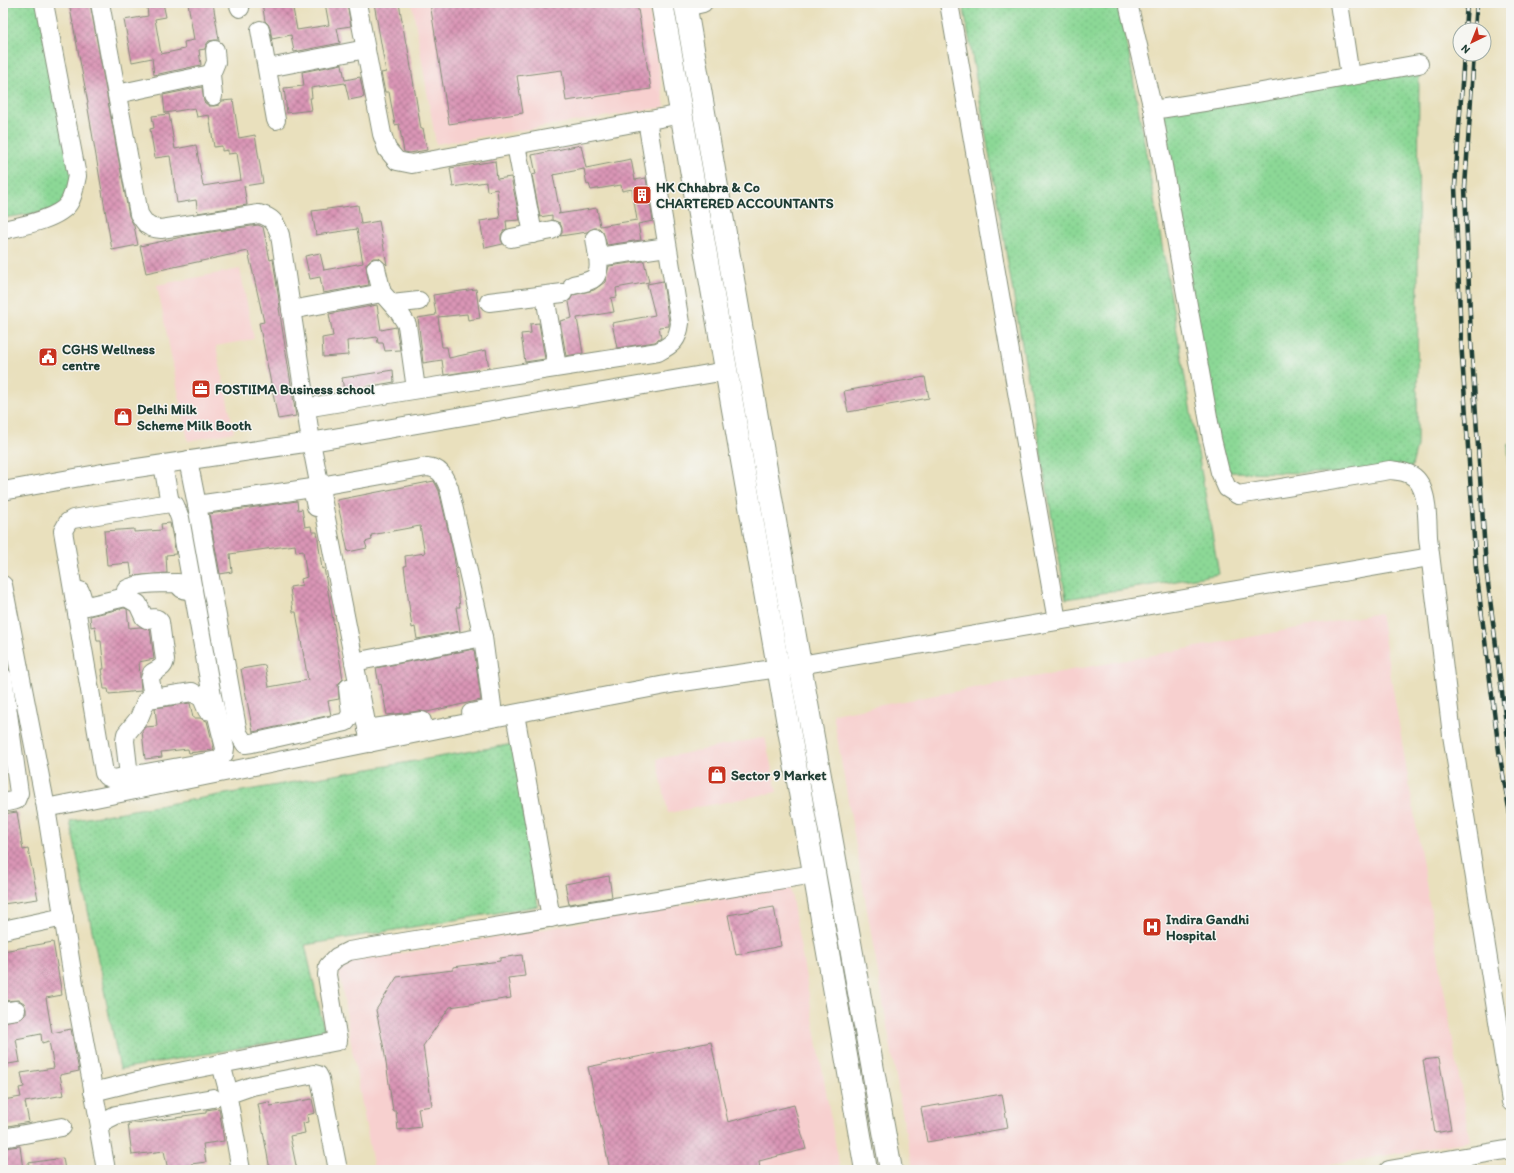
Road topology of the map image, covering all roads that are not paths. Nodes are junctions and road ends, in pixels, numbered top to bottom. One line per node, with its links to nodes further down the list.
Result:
1 (44, 3): 23 (street)
2 (100, 3): 16 (street)
3 (357, 3): 10 (street)
4 (662, 3): 19 (street)
5 (949, 3): 52 (street)
6 (1128, 3): 18 (street)
7 (1339, 3): 15 (street)
8 (691, 4): 57 (street)
9 (260, 30): 13 (street)
10 (366, 49): 13 (street); 22 (street)
11 (215, 50): 14 (street)
12 (1419, 64): 15 (street)
13 (268, 68): 20 (street)
14 (210, 74): 16 (street); 17 (street)
15 (1350, 76): 18 (street)
16 (117, 94): 35 (street)
17 (213, 96)
18 (1153, 110): 47 (street)
19 (682, 114): 21 (street); 37 (street)
20 (276, 120)
21 (647, 120): 22 (street); 28 (street)
22 (516, 145): 25 (street)
23 (3, 230)
24 (552, 230): 25 (street)
25 (533, 234): 26 (street)
26 (511, 238)
27 (595, 238): 29 (street)
28 (667, 247): 29 (street); 36 (street)
29 (598, 257): 31 (street)
30 (376, 268): 32 (street)
31 (545, 296): 34 (street); 36 (street)
32 (387, 299): 33 (street); 35 (street); 38 (street)
33 (419, 301)
34 (489, 302)
35 (291, 310): 39 (street)
36 (557, 368): 38 (street)
37 (726, 371): 40 (street); 58 (street)
38 (416, 389): 39 (street)
39 (305, 408): 40 (street)
40 (311, 442): 41 (street); 43 (street)
41 (188, 460): 42 (street); 46 (street)
42 (163, 464): 44 (street); 45 (street)
43 (320, 486): 54 (street); 56 (street)
44 (3, 491)
45 (170, 503): 49 (street); 50 (street)
46 (197, 504): 64 (street); 64 (street)
47 (1430, 557): 52 (street); 76 (street)
48 (3, 585): 55 (street)
49 (185, 586): 51 (street); 61 (street)
50 (74, 590): 51 (street); 66 (street)
51 (126, 598): 60 (street)
52 (1057, 621): 57 (street)
53 (3, 624): 55 (street)
54 (482, 637): 56 (street); 63 (street)
55 (7, 644): 68 (street)
56 (354, 662): 63 (street)
57 (800, 665): 58 (street); 85 (street)
58 (778, 668): 62 (street); 69 (street)
59 (3, 677): 67 (street)
60 (154, 697): 61 (street); 66 (street)
61 (215, 710): 66 (street)
62 (514, 714): 63 (street); 71 (street)
63 (368, 736): 65 (street)
64 (244, 744): 65 (street)
65 (246, 768): 68 (street)
66 (129, 776)
67 (3, 803)
68 (46, 808): 70 (street)
69 (814, 874): 71 (street); 84 (street)
70 (64, 918): 72 (street); 74 (street)
71 (551, 918): 73 (street)
72 (3, 930)
73 (221, 1064): 74 (street); 75 (street)
74 (93, 1092): 77 (street)
75 (221, 1096): 77 (street); 82 (street); 83 (street)
76 (1511, 1102)
77 (100, 1126): 81 (street)
78 (62, 1127): 79 (street)
79 (3, 1138)
80 (1511, 1149): 86 (street)
81 (106, 1170)
82 (241, 1170)
83 (338, 1170)
84 (866, 1170)
85 (890, 1170)
86 (1389, 1170)

